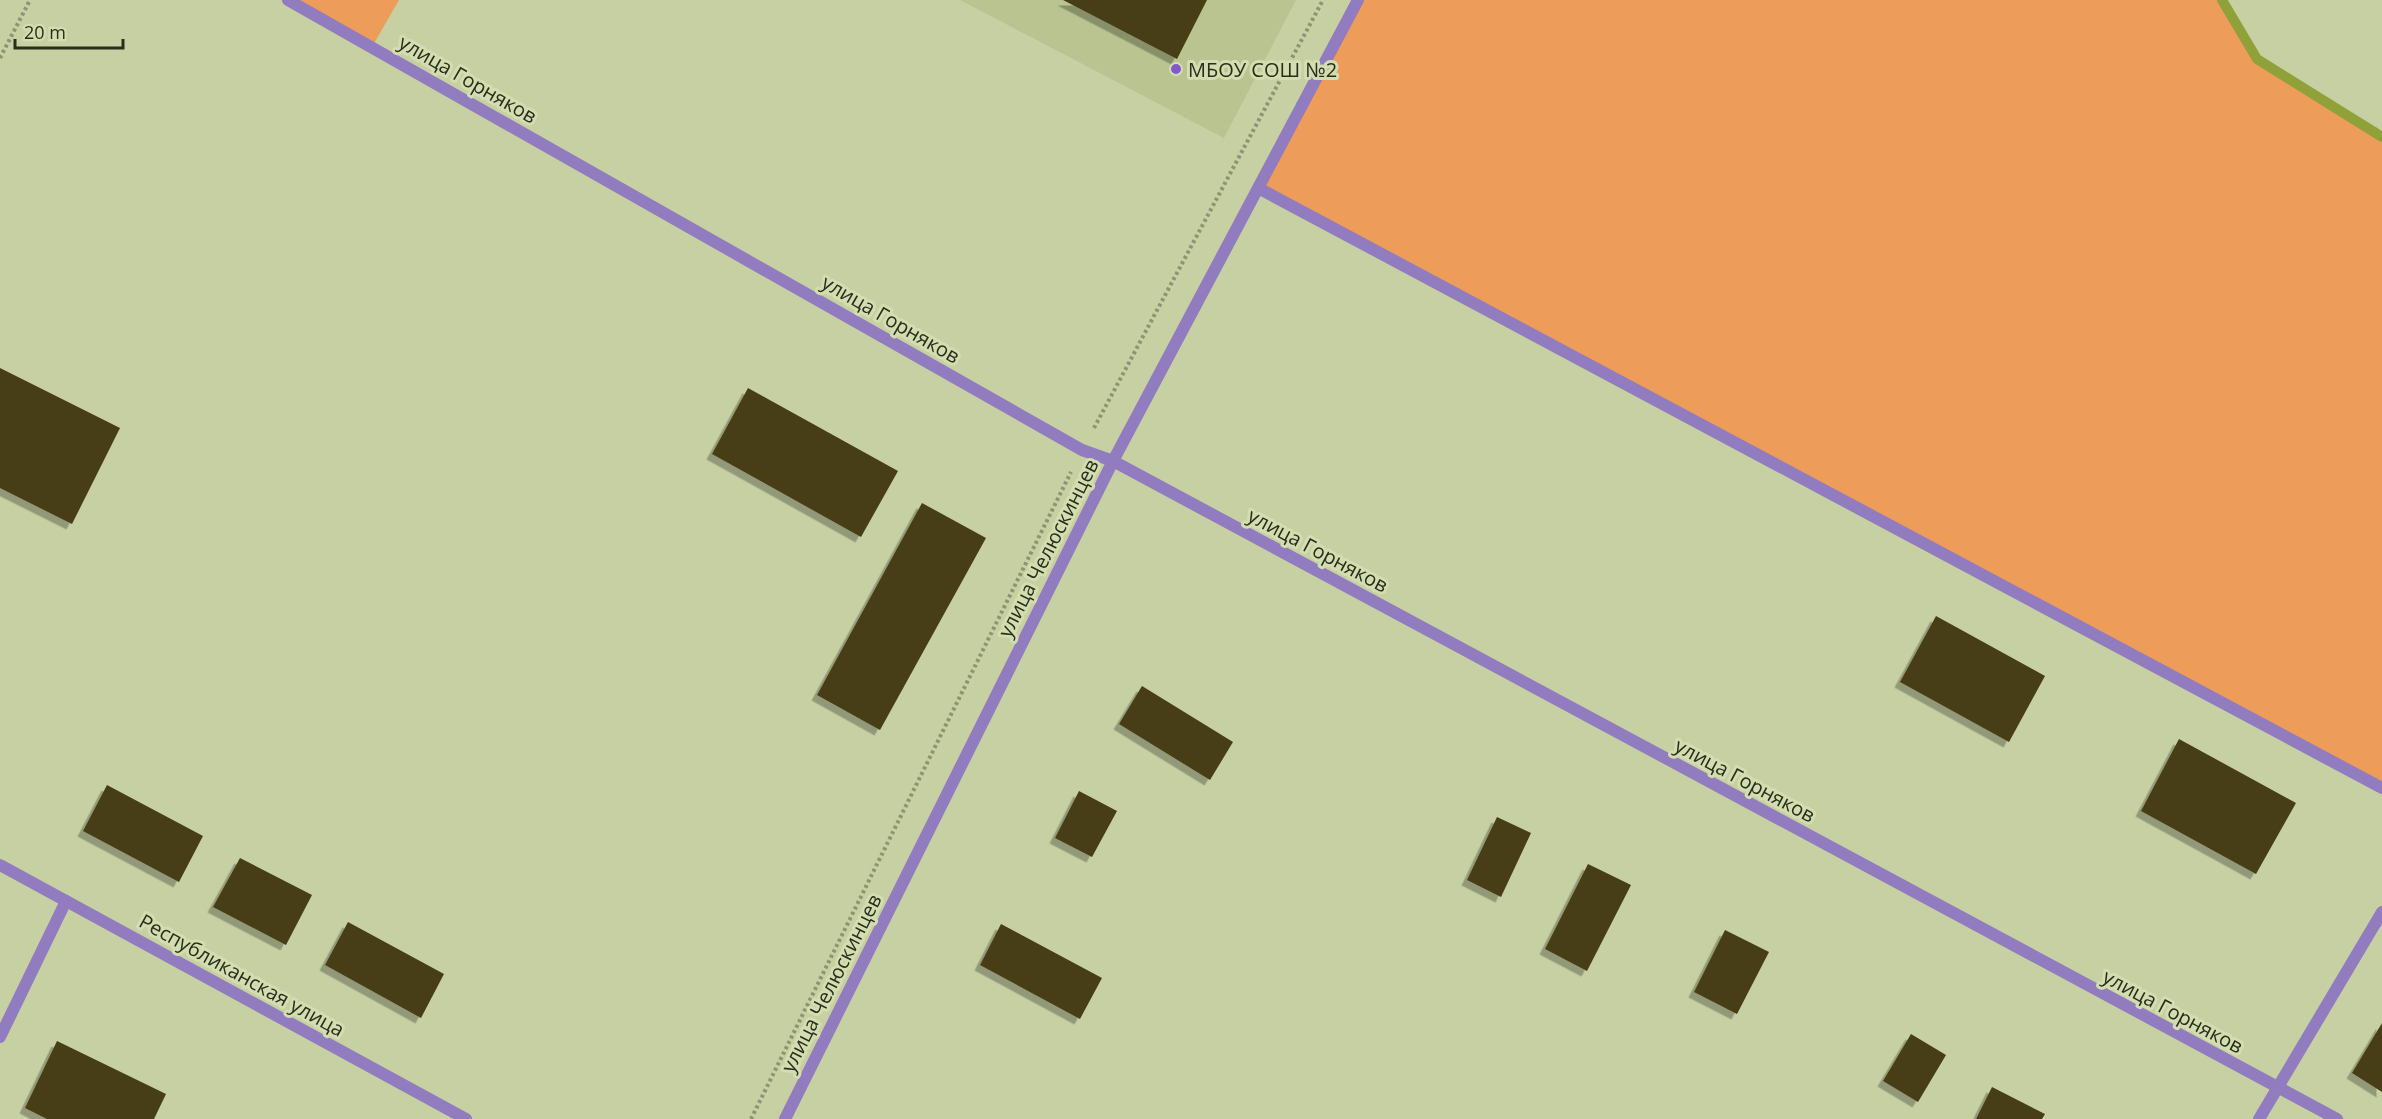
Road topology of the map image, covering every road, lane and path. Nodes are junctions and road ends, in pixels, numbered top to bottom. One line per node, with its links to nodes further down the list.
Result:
1 (30, 0): 5 (path)
2 (288, 0): 7 (street, улица Горняков)
3 (1323, 0): 7 (path)
4 (1358, 0): 6 (street, улица Челюскинцев)
5 (0, 58)
6 (1260, 189): 8 (street, улица Челюскинцев); 9 (street)
7 (1082, 450): 8 (street, улица Горняков); 16 (path)
8 (1113, 462): 14 (street, улица Горняков); 17 (street, улица Челюскинцев)
9 (2382, 788)
10 (0, 865): 11 (street, Республиканская улица)
11 (66, 901): 13 (street); 15 (street, Республиканская улица)
12 (2382, 912): 14 (street)
13 (0, 1037)
14 (2276, 1088): 18 (street); 19 (street, улица Горняков)
15 (466, 1119)
16 (751, 1119)
17 (785, 1119)
18 (2259, 1119)
19 (2337, 1119)

